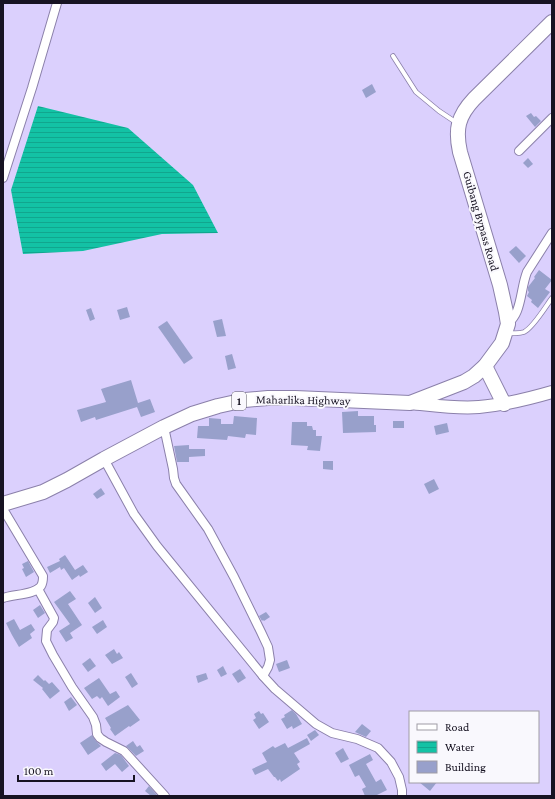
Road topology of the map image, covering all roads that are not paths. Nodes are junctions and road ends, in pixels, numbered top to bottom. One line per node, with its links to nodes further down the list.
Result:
1 (57, 3): 7 (street)
2 (552, 22): 5 (highway, Guibang Bypass Road)
3 (393, 56): 5 (lane)
4 (552, 118): 6 (street)
5 (459, 124): 10 (highway, Guibang Bypass Road)
6 (519, 151)
7 (3, 178)
8 (552, 233): 10 (street)
9 (552, 298): 10 (lane)
10 (507, 328): 11 (highway)
11 (485, 366): 13 (highway); 14 (highway)
12 (552, 392): 14 (main road, Maharlika Highway / 1)
13 (410, 403): 14 (main road, Maharlika Highway / 1); 15 (highway, Maharlika Highway / 1)
14 (504, 404)
15 (164, 427): 16 (highway, Maharlika Highway / 1); 21 (street)
16 (104, 459): 17 (highway, Maharlika Highway / 1); 21 (street)
17 (3, 504)
18 (3, 508): 19 (street)
19 (38, 589): 20 (street); 22 (street)
20 (3, 598)
21 (263, 676): 23 (street)
22 (165, 796)
23 (402, 796)

